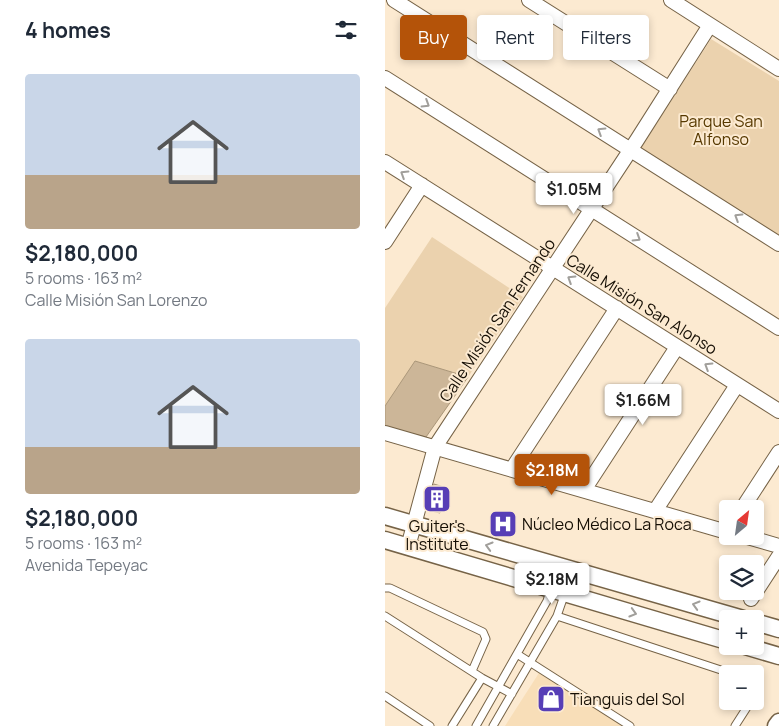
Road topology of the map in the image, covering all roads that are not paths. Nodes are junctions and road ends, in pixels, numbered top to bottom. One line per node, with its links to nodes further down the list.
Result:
1 (394, 0): 8 (street, one-way to 1)
2 (529, 0): 7 (street)
3 (671, 0): 4 (street)
4 (710, 25): 5 (street); 7 (street, Calle Misión San Fernando)
5 (779, 69)
6 (385, 78): 11 (street, one-way to 11)
7 (670, 88): 8 (street, Calle Misión San Fernando)
8 (631, 150): 11 (street, Calle Misión San Fernando); 13 (street, one-way to 8)
9 (385, 162): 10 (street, Calle Misión San Alonso, one-way to 9)
10 (422, 185): 12 (street); 14 (street, Calle Misión San Alonso)
11 (592, 209): 14 (street, Calle Misión San Fernando); 16 (street, one-way to 16)
12 (385, 242)
13 (779, 244)
14 (553, 268): 15 (street, Calle Misión San Alonso, one-way to 14); 21 (street, Calle Misión San Fernando)
15 (617, 308): 17 (street, Calle Misión San Alonso); 23 (street)
16 (779, 328)
17 (677, 347): 18 (street, Calle Misión San Alonso, one-way to 17); 24 (street)
18 (737, 385): 19 (street, Calle Misión San Alonso); 26 (street)
19 (779, 411)
20 (385, 433): 21 (street)
21 (435, 447): 23 (street); 28 (street, Calle Misión San Fernando)
22 (779, 452): 25 (street)
23 (512, 469): 24 (street)
24 (584, 490): 26 (street)
25 (748, 500)
26 (655, 511): 29 (street)
27 (385, 516): 28 (street)
28 (414, 524): 33 (street, Calle Misión San Fernando); 35 (street, one-way to 28)
29 (719, 530)
30 (385, 540): 33 (street)
31 (764, 542): 32 (street)
32 (779, 546)
33 (408, 547): 38 (street)
34 (779, 556): 36 (street)
35 (565, 567): 38 (lane); 38 (lane); 39 (street, one-way to 35)
36 (764, 579)
37 (385, 588): 50 (lane)
38 (557, 591): 41 (lane); 44 (street, one-way to 44); 46 (lane)
39 (719, 612)
40 (385, 616): 50 (lane)
41 (557, 616): 48 (lane); 49 (lane)
42 (764, 625): 43 (street)
43 (779, 629)
44 (719, 639)
45 (764, 652): 47 (street)
46 (517, 654): 48 (lane); 52 (lane)
47 (779, 656)
48 (531, 662): 53 (lane); 61 (lane)
49 (719, 669)
50 (472, 671): 51 (lane)
51 (482, 678): 52 (lane); 58 (lane)
52 (498, 686): 53 (lane); 59 (lane)
53 (512, 694): 60 (lane)
54 (385, 696): 57 (lane)
55 (745, 710): 62 (lane)
56 (779, 722): 63 (street)
57 (430, 726)
58 (452, 726)
59 (476, 726)
60 (493, 726)
61 (630, 726)
62 (735, 726)
63 (776, 726)

